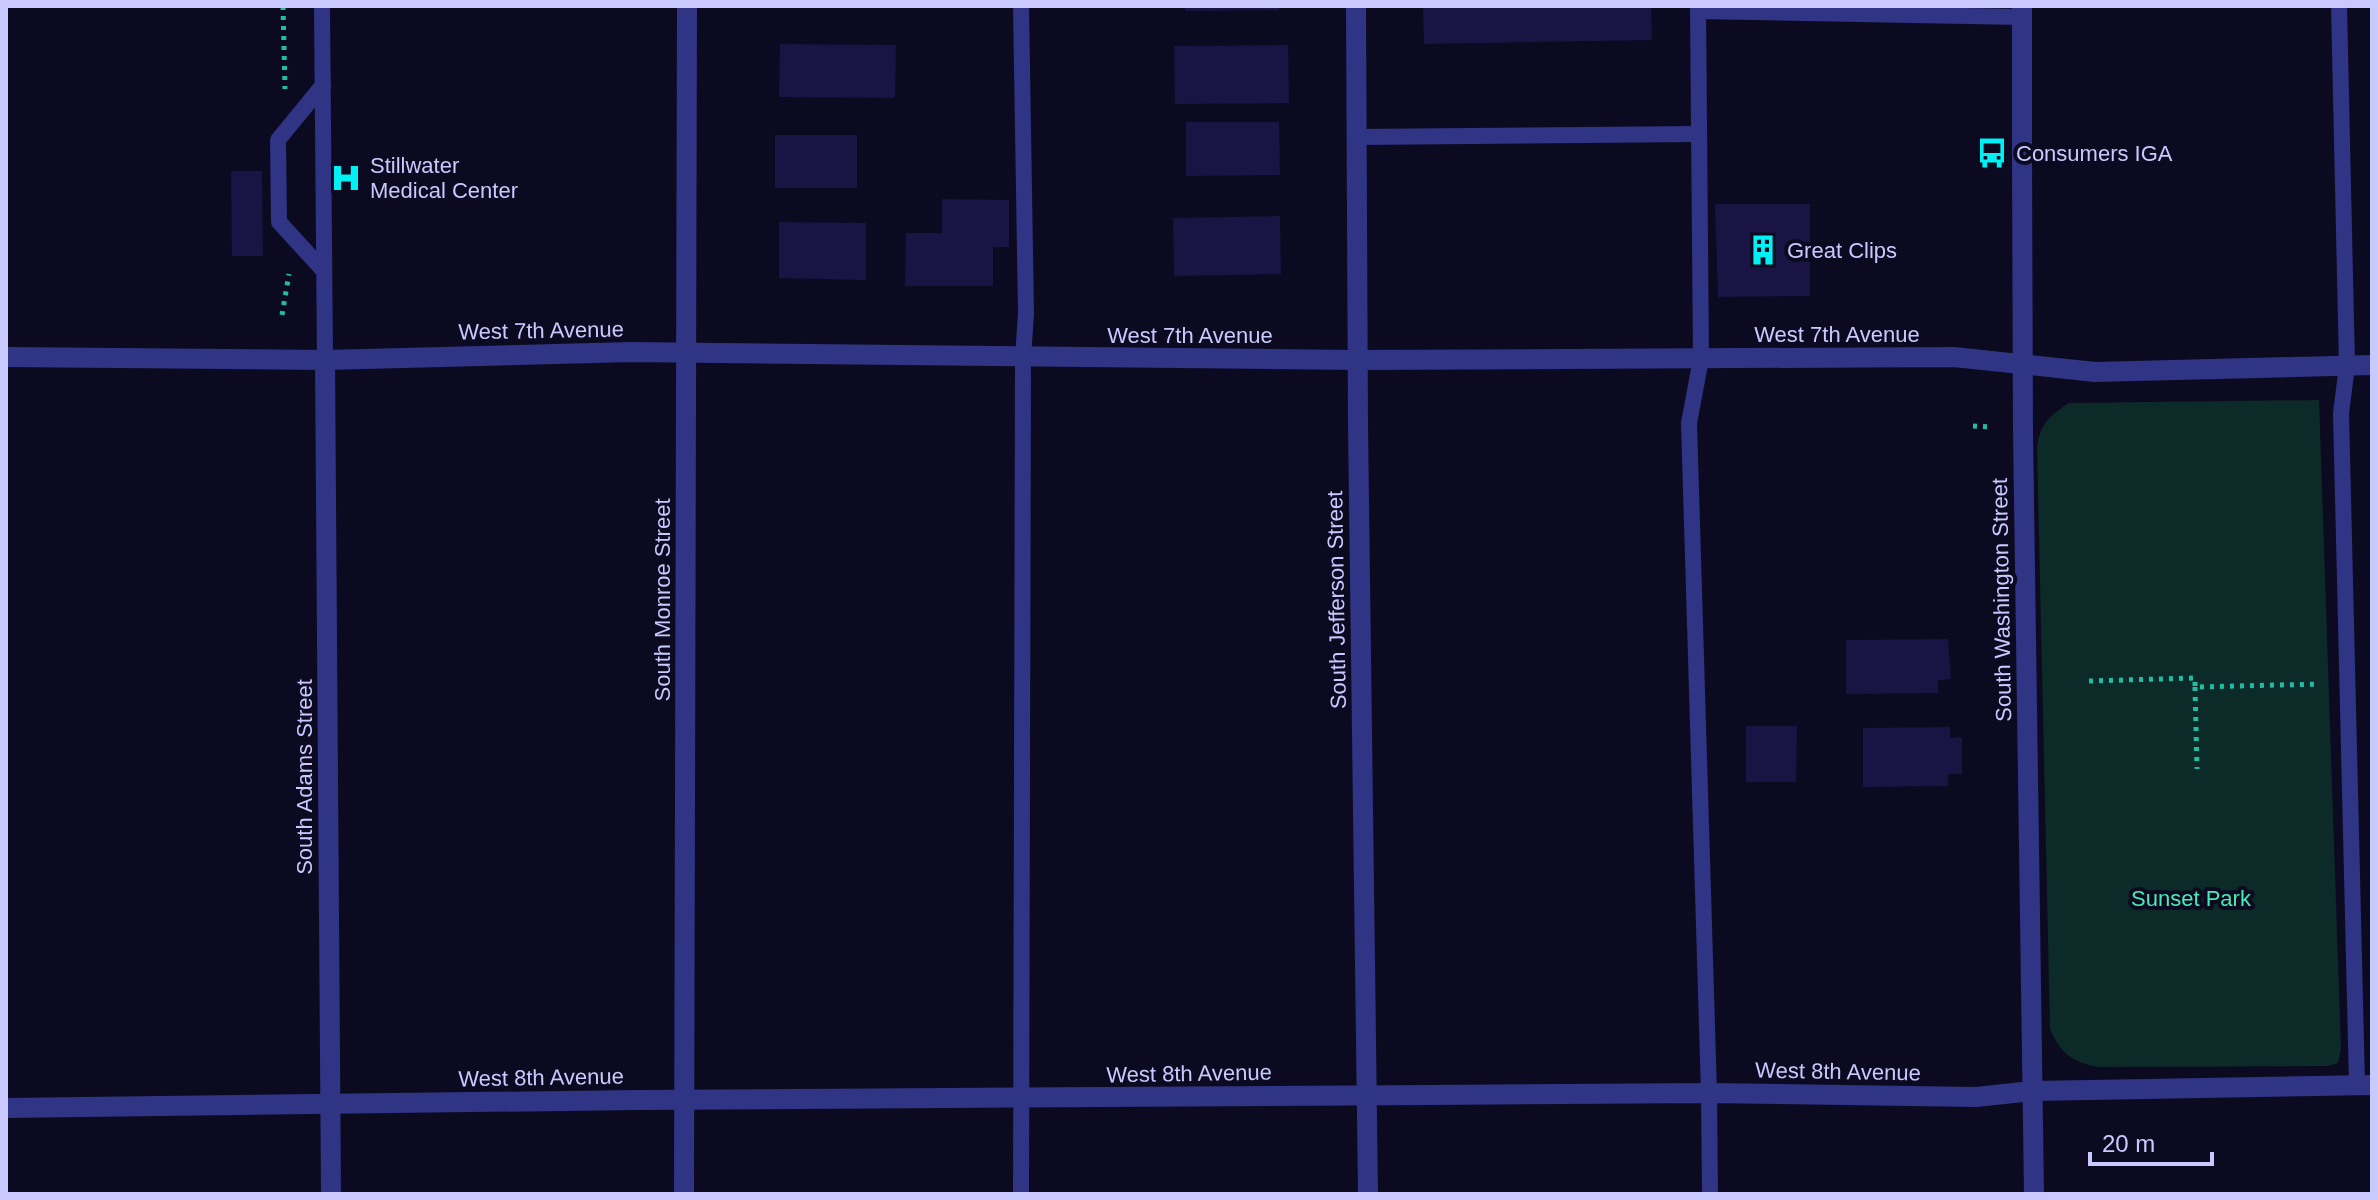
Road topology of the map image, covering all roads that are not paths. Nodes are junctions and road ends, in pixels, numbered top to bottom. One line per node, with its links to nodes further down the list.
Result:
1 (322, 6): 8 (lane)
2 (687, 6): 12 (street, South Monroe Street)
3 (1021, 6): 14 (lane)
4 (1356, 6): 10 (street, South Jefferson Street)
5 (2339, 6): 20 (lane)
6 (1698, 9): 7 (lane); 9 (lane)
7 (2022, 11): 18 (street, South Washington Street)
8 (323, 85): 11 (lane); 11 (lane)
9 (1698, 134): 10 (lane); 15 (lane)
10 (1357, 137): 17 (street, South Jefferson Street)
11 (324, 271): 16 (lane)
12 (686, 352): 14 (street, West 7th Avenue); 16 (street, West 7th Avenue); 26 (street, South Monroe Street)
13 (6, 357): 16 (street, West 7th Avenue)
14 (1023, 358): 17 (street, West 7th Avenue); 25 (lane)
15 (1701, 359): 17 (street, West 7th Avenue); 18 (street, West 7th Avenue); 23 (lane)
16 (325, 360): 27 (street, South Adams Street)
17 (1357, 360): 24 (street, South Jefferson Street)
18 (2022, 363): 20 (street, West 7th Avenue); 22 (street, South Washington Street)
19 (2372, 365): 20 (street, West 7th Avenue)
20 (2347, 366): 21 (lane)
21 (2364, 1085): 22 (street, West 8th Avenue)
22 (2032, 1091): 23 (street, West 8th Avenue); 34 (street, South Washington Street)
23 (1709, 1093): 24 (street, West 8th Avenue); 33 (lane)
24 (1367, 1095): 25 (street, West 8th Avenue); 32 (street, South Jefferson Street)
25 (1022, 1099): 26 (street, West 8th Avenue); 31 (lane)
26 (685, 1100): 27 (street, West 8th Avenue); 30 (street, South Monroe Street)
27 (330, 1103): 28 (street, West 8th Avenue); 29 (street, South Adams Street)
28 (6, 1108)
29 (331, 1194)
30 (684, 1194)
31 (1021, 1194)
32 (1368, 1194)
33 (1710, 1194)
34 (2034, 1194)

